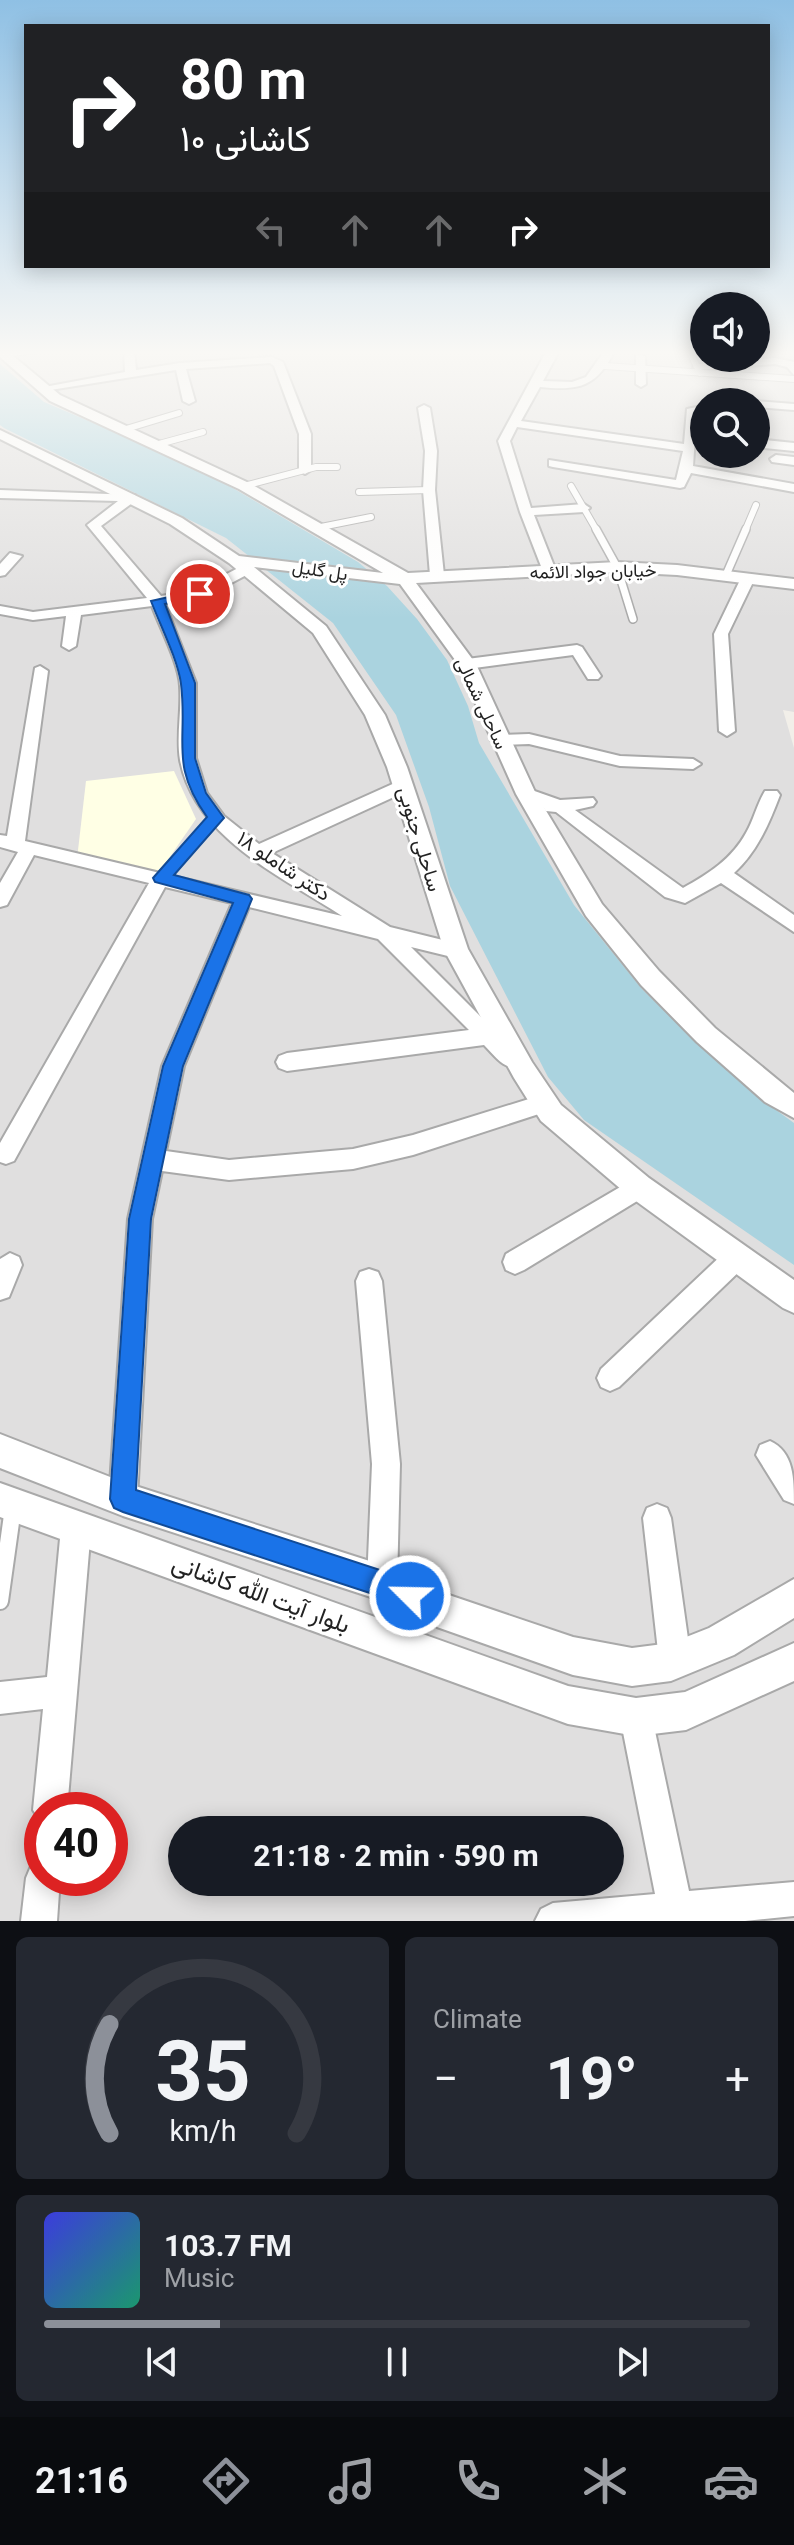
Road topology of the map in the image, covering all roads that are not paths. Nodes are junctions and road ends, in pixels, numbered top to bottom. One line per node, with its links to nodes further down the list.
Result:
1 (12, 440): 25 (street, ساحلی جنوبی)
2 (149, 440): 9 (street, ساحلی شمالی)
3 (175, 440): 9 (lane)
4 (305, 440): 18 (street)
5 (429, 440): 22 (street)
6 (505, 440): 28 (street)
7 (630, 440): 12 (street)
8 (690, 440): 12 (street)
9 (159, 444): 19 (street, ساحلی شمالی)
10 (770, 444): 11 (street)
11 (794, 447)
12 (689, 448): 17 (street)
13 (776, 459): 14 (street)
14 (794, 461)
15 (553, 463): 17 (street)
16 (337, 467): 18 (lane)
17 (687, 469): 21 (street)
18 (305, 470): 19 (lane)
19 (244, 486): 30 (street, ساحلی شمالی)
20 (571, 486): 27 (lane)
21 (794, 488)
22 (429, 490): 23 (lane); 36 (street)
23 (359, 492)
24 (0, 494): 25 (street)
25 (131, 498): 32 (street, ساحلی جنوبی); 41 (street, دکتر شاملو ۱۸)
26 (756, 505): 37 (lane)
27 (584, 508): 28 (street); 33 (lane)
28 (526, 512): 34 (street)
29 (371, 517): 30 (lane)
30 (316, 528): 39 (street, ساحلی شمالی)
31 (15, 556): 35 (street)
32 (243, 563): 39 (street, پل گلیل); 41 (street); 52 (street, ساحلی جنوبی)
33 (617, 567): 34 (street, خیابان جواد الائمه); 37 (street, خیابان جواد الائمه); 44 (lane)
34 (549, 571): 36 (street, خیابان جواد الائمه)
35 (0, 572)
36 (437, 575): 39 (street, خیابان جواد الائمه)
37 (726, 575): 38 (street, خیابان جواد الائمه)
38 (748, 578): 40 (street, خیابان جواد الائمه); 49 (street)
39 (398, 579): 46 (street, ساحلی شمالی)
40 (794, 584)
41 (157, 601): 43 (street); 57 (street, دکتر شاملو ۱۸)
42 (0, 610): 43 (street)
43 (74, 612): 45 (street)
44 (633, 619)
45 (69, 646)
46 (467, 664): 48 (street); 50 (street, ساحلی شمالی)
47 (40, 671): 58 (street)
48 (593, 676)
49 (727, 731)
50 (499, 740): 51 (street); 54 (street, ساحلی شمالی)
51 (693, 764)
52 (403, 786): 59 (street); 66 (street, ساحلی جنوبی)
53 (771, 795): 60 (street)
54 (530, 801): 56 (street); 71 (street, ساحلی شمالی)
55 (587, 802): 56 (street)
56 (559, 806): 60 (street)
57 (216, 818): 59 (street, دکتر شاملو ۱۸); 61 (lane)
58 (15, 844): 61 (street); 63 (street)
59 (257, 852): 65 (street, دکتر شاملو ۱۸)
60 (723, 875): 64 (street)
61 (161, 878): 62 (street); 72 (street)
62 (243, 899): 65 (street); 73 (street)
63 (0, 900)
64 (794, 925)
65 (386, 934): 66 (street); 67 (street)
66 (456, 950): 69 (street, ساحلی جنوبی)
67 (487, 1036): 68 (street); 69 (street)
68 (287, 1062)
69 (523, 1070): 70 (street, ساحلی جنوبی)
70 (545, 1103): 73 (street); 74 (street, ساحلی جنوبی)
71 (794, 1107)
72 (6, 1154)
73 (153, 1160): 83 (street)
74 (639, 1187): 75 (street, ساحلی جنوبی); 76 (street)
75 (736, 1258): 78 (street, ساحلی جنوبی); 79 (street)
76 (515, 1262)
77 (369, 1281): 87 (street)
78 (794, 1298)
79 (610, 1378)
80 (0, 1451): 83 (street)
81 (770, 1455): 82 (street)
82 (794, 1490)
83 (123, 1499): 87 (street)
84 (7, 1502): 86 (street, بلوار آیت الله کاشانی); 89 (lane)
85 (657, 1518): 90 (street)
86 (76, 1528): 92 (street); 94 (street, بلوار آیت الله کاشانی)
87 (382, 1583): 90 (street)
88 (794, 1597): 90 (street)
89 (0, 1601)
90 (675, 1660)
91 (794, 1662): 94 (street, بلوار آیت الله کاشانی)
92 (60, 1691): 93 (street); 95 (street)
93 (0, 1698)
94 (636, 1717): 98 (street)
95 (52, 1792)
96 (41, 1896): 99 (street)
97 (794, 1899): 98 (street)
98 (677, 1914): 100 (street)
99 (39, 1921)
100 (553, 1921)

